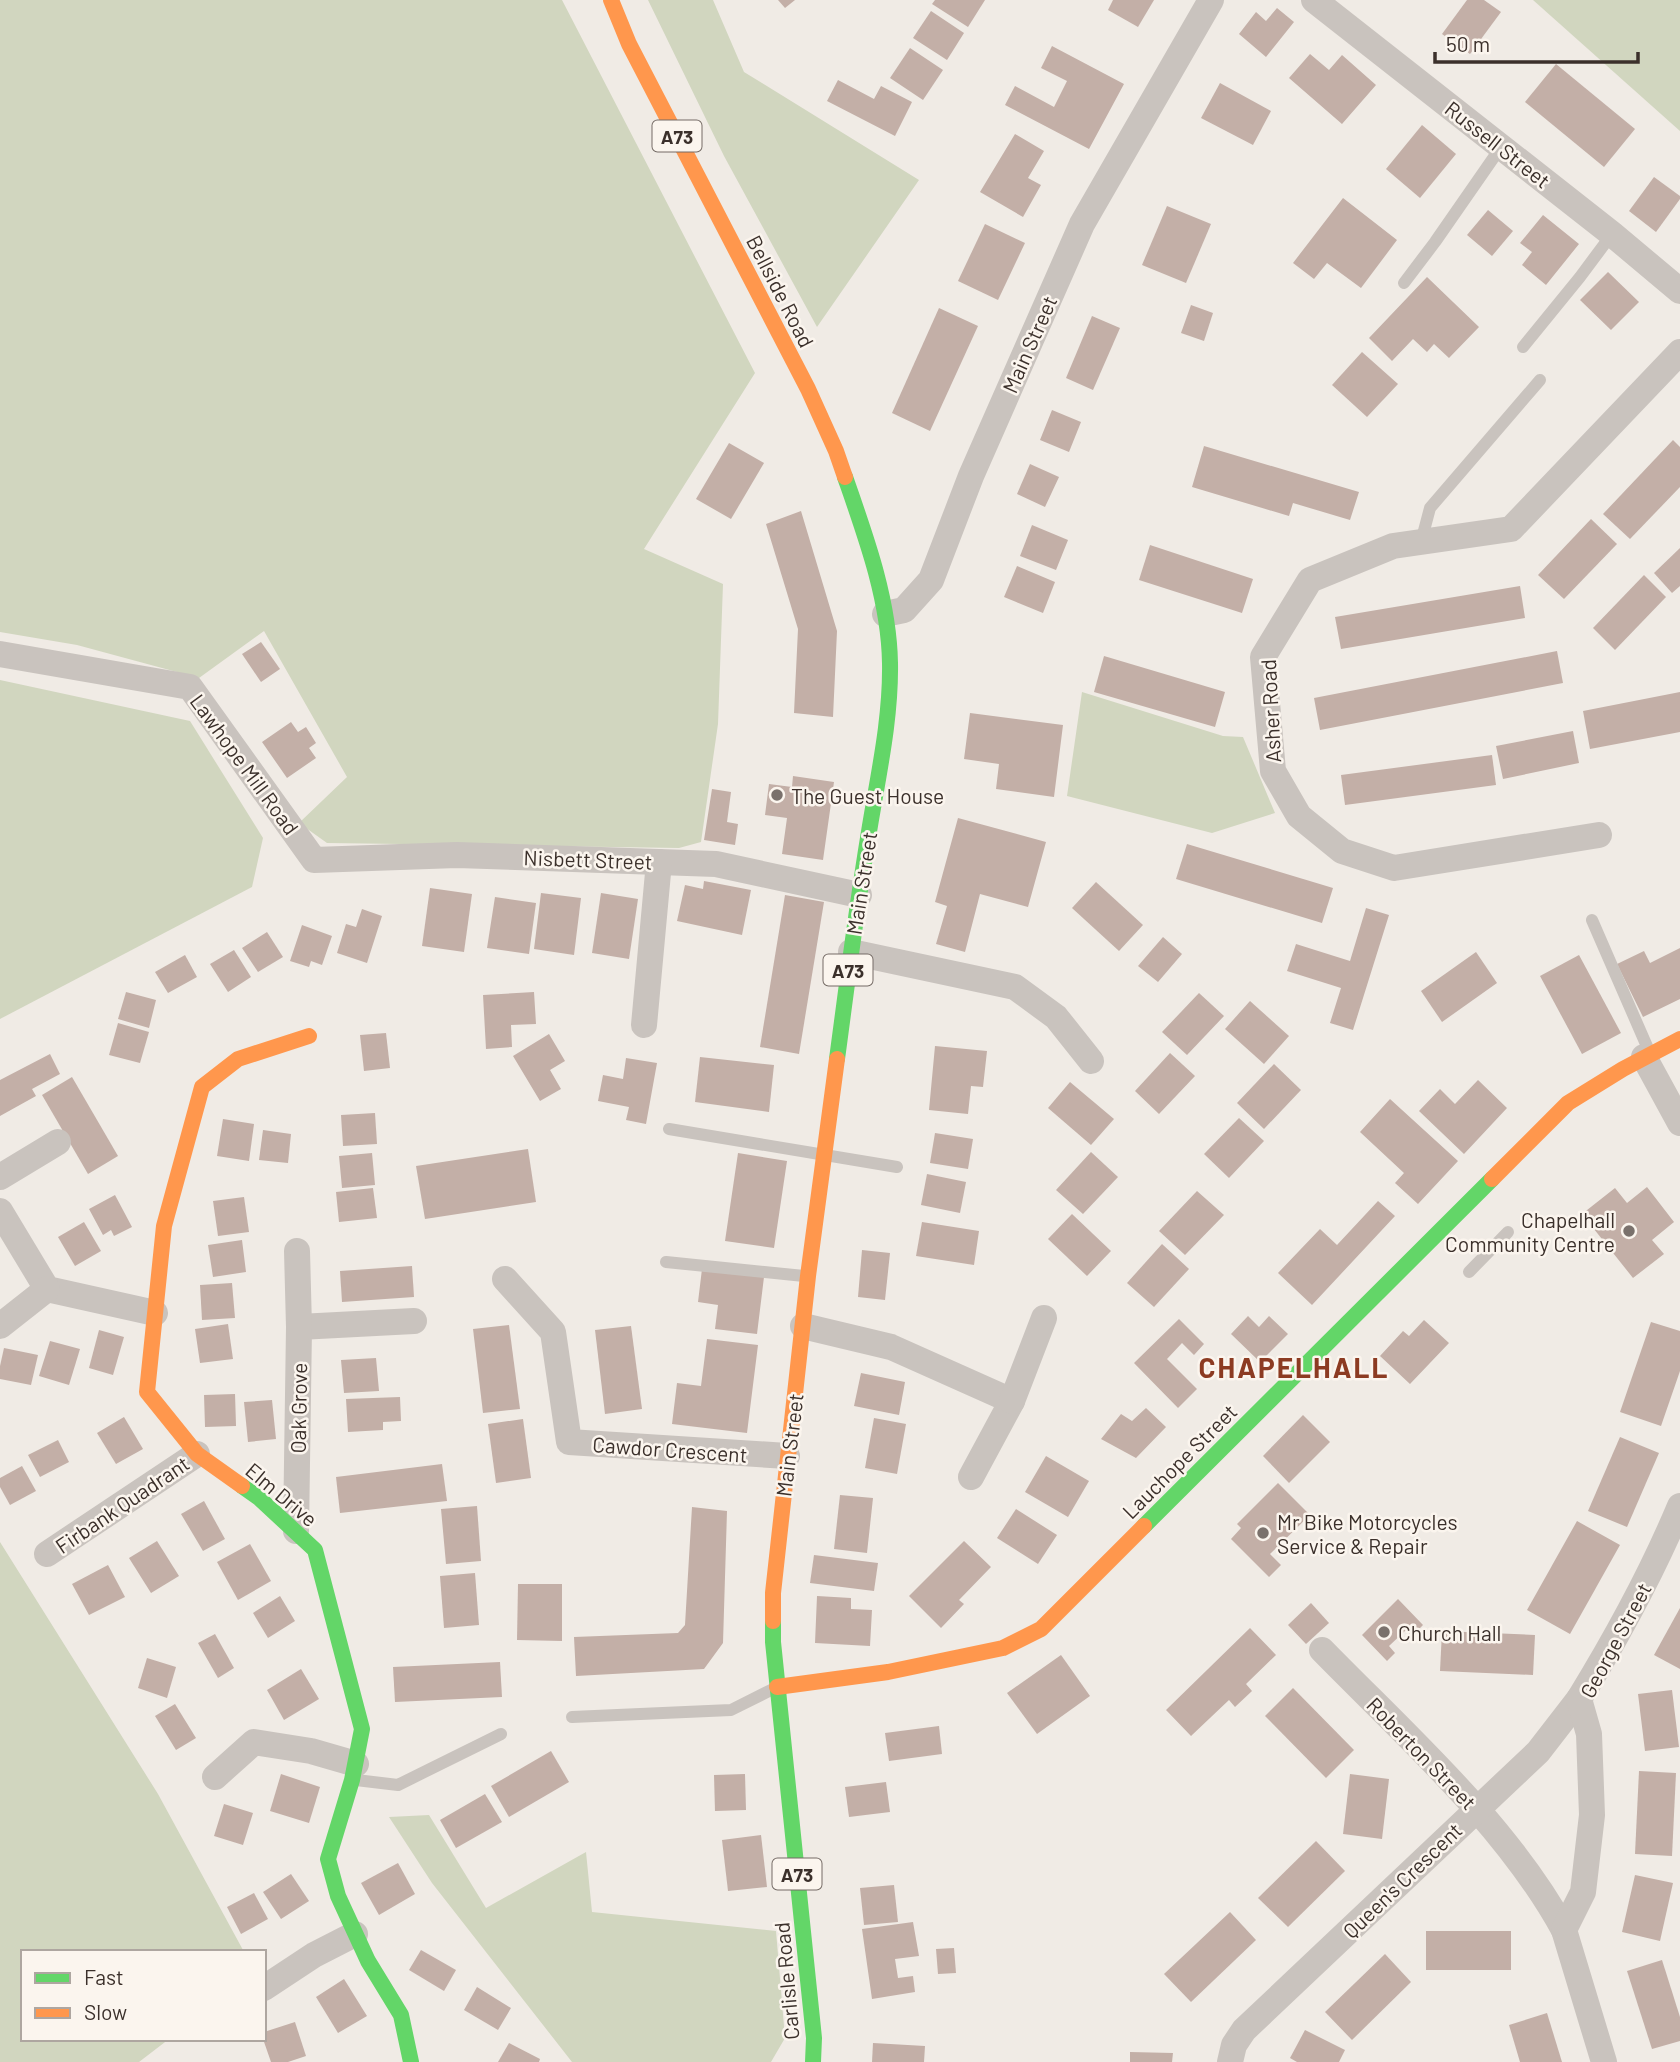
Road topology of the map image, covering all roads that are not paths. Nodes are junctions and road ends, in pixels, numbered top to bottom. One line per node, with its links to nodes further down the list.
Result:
1 (611, 0): 12 (street, Bellside Road / A73)
2 (1211, 0): 12 (street, Main Street)
3 (1314, 0): 4 (street, Russell Street)
4 (1501, 147): 5 (street, Russell Street); 6 (lane)
5 (1612, 234): 7 (street, Russell Street); 8 (lane)
6 (1404, 283)
7 (1680, 290)
8 (1523, 347)
9 (1680, 352): 11 (street, Asher Road)
10 (1540, 380): 11 (lane)
11 (1421, 542): 14 (street, Asher Road)
12 (885, 614): 17 (street, Main Street / A73)
13 (0, 654): 15 (street, Lawhope Mill Road)
14 (1599, 835)
15 (314, 860): 16 (street, Nisbett Street)
16 (659, 862): 17 (street, Nisbett Street); 20 (street)
17 (859, 895): 19 (street, Main Street / A73)
18 (1592, 920): 23 (lane)
19 (851, 952): 24 (street); 28 (street, Main Street / A73)
20 (644, 1025)
21 (309, 1036): 39 (street, Elm Drive)
22 (1680, 1040): 23 (street, Lauchope Street)
23 (1647, 1055): 25 (street); 53 (street, Lauchope Street)
24 (1091, 1061)
25 (1680, 1123)
26 (669, 1129): 28 (lane)
27 (58, 1142): 30 (street)
28 (825, 1154): 29 (lane); 36 (street, Main Street / A73)
29 (897, 1167)
30 (0, 1177)
31 (0, 1211): 38 (street)
32 (1508, 1232): 35 (lane)
33 (297, 1251): 44 (street, Oak Grove)
34 (666, 1262): 36 (lane)
35 (1469, 1272)
36 (808, 1276): 42 (street, Main Street / A73)
37 (505, 1279): 47 (street, Cawdor Crescent)
38 (47, 1289): 39 (street); 43 (street)
39 (155, 1313): 46 (street, Elm Drive)
40 (1044, 1318): 45 (street)
41 (414, 1321): 44 (street)
42 (803, 1325): 45 (street); 47 (street, Main Street / A73)
43 (0, 1326)
44 (299, 1327): 50 (street, Oak Grove)
45 (1012, 1401): 48 (street)
46 (197, 1454): 50 (street, Elm Drive); 51 (street, Firbank Quadrant)
47 (787, 1456): 53 (street, Main Street / A73)
48 (971, 1477)
49 (1680, 1506): 54 (street, George Street)
50 (296, 1531): 57 (street, Elm Drive)
51 (47, 1554)
52 (1321, 1650): 59 (street, Roberton Street)
53 (777, 1687): 55 (lane); 64 (street, Carlisle Road / A73)
54 (1579, 1699): 59 (street, Queen's Crescent); 60 (street, George Street)
55 (572, 1717)
56 (500, 1734): 57 (lane)
57 (354, 1772): 58 (street); 61 (street, Elm Drive)
58 (215, 1777)
59 (1477, 1808): 60 (street, Roberton Street); 65 (street, Queen's Crescent)
60 (1564, 1930): 66 (street)
61 (355, 1934): 62 (street); 63 (street, Elm Drive)
62 (266, 1986)
63 (411, 2062)
64 (813, 2062)
65 (1230, 2062)
66 (1604, 2062)

